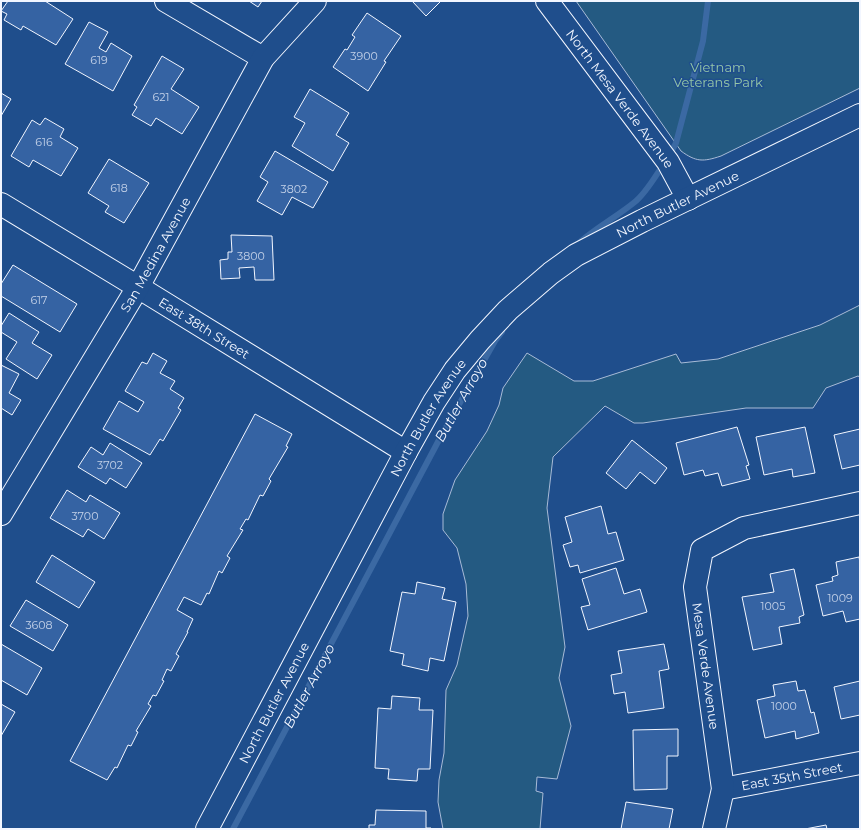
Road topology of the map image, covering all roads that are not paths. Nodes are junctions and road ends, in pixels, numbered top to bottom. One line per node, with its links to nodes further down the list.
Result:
1 (166, 1): 4 (street)
2 (315, 1): 4 (street, San Medina Avenue)
3 (547, 1): 6 (street, North Mesa Verde Avenue)
4 (263, 58): 8 (street, San Medina Avenue)
5 (860, 115): 6 (street, North Butler Avenue)
6 (688, 200): 9 (street, North Butler Avenue)
7 (1, 204): 8 (street, East 38th Street)
8 (138, 287): 9 (street, East 38th Street); 11 (street, San Medina Avenue)
9 (406, 452): 14 (street, North Butler Avenue)
10 (860, 503): 13 (street, Mesa Verde Avenue)
11 (1, 514)
12 (860, 763): 13 (street, East 35th Street)
13 (723, 789): 15 (street, Mesa Verde Avenue)
14 (207, 829)
15 (714, 829)

